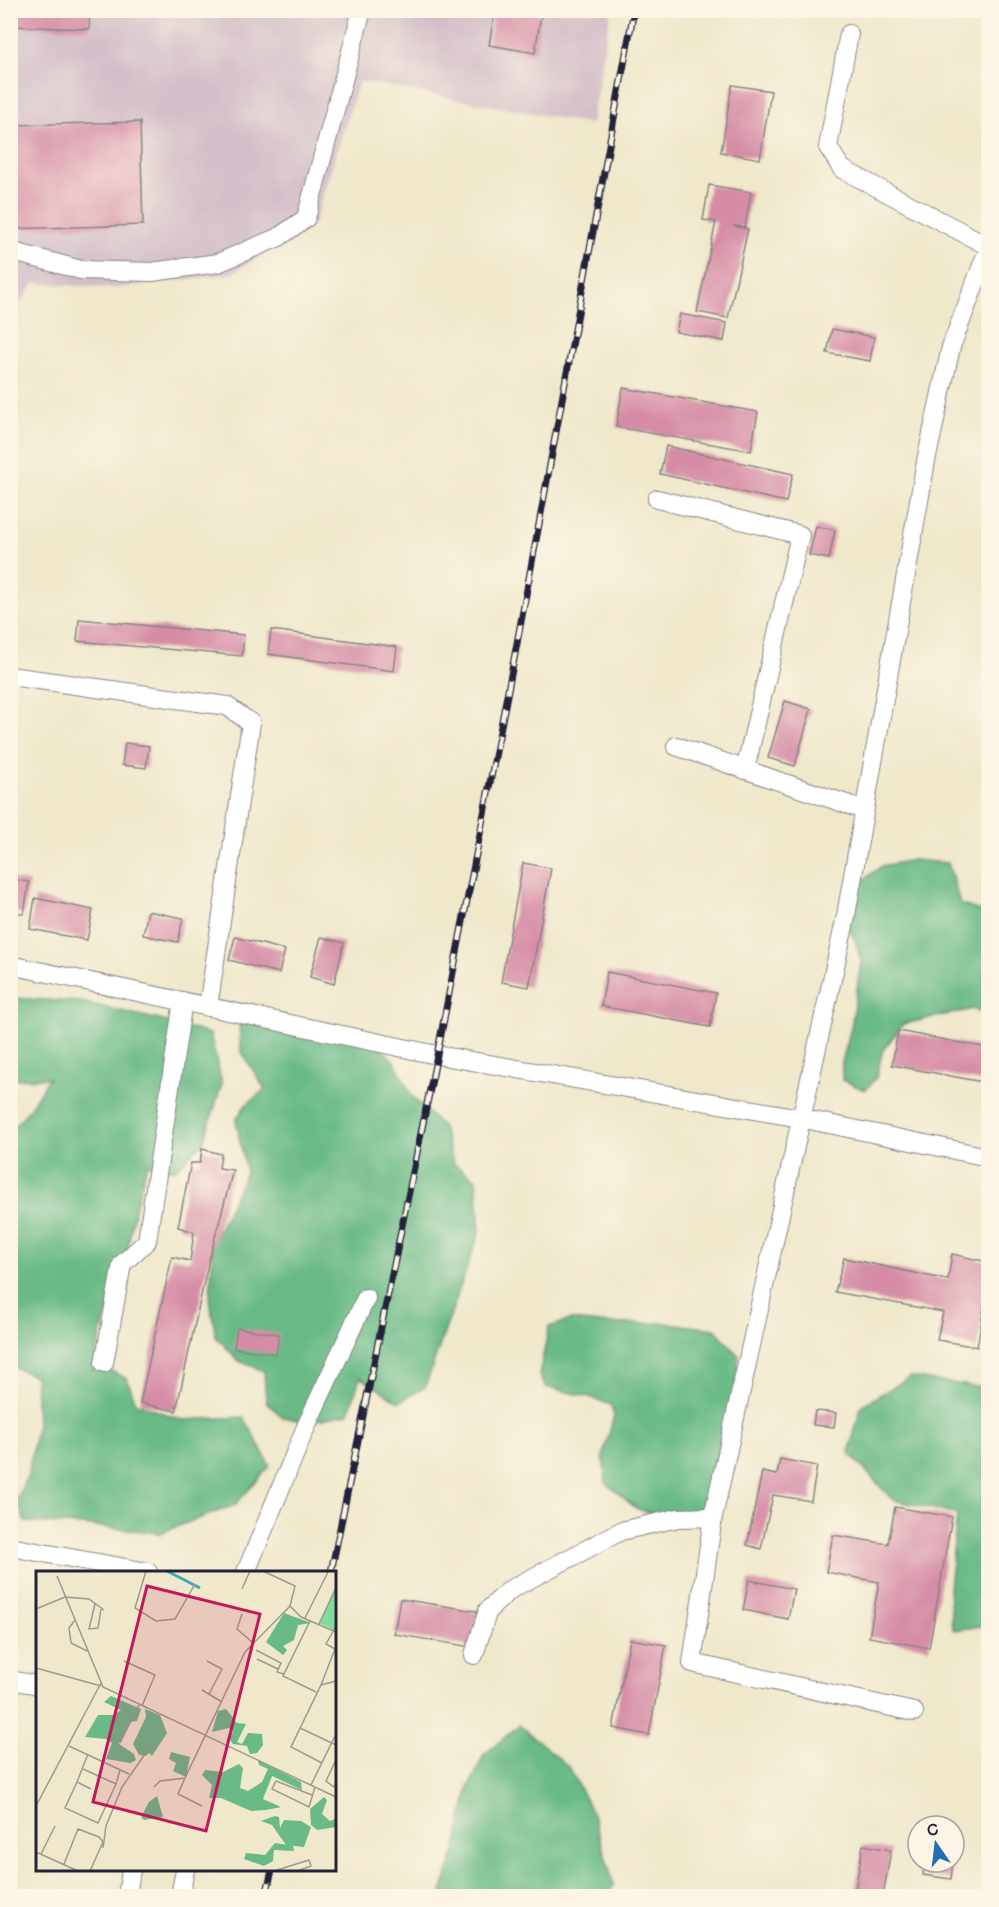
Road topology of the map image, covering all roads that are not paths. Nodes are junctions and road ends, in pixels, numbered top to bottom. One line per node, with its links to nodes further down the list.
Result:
1 (362, 10): 4 (street)
2 (849, 34): 3 (street)
3 (988, 246)
4 (10, 251)
5 (988, 254): 10 (street)
6 (657, 499): 9 (street)
7 (10, 676): 13 (street)
8 (676, 746): 9 (street)
9 (745, 770): 10 (street)
10 (864, 810): 14 (street)
11 (10, 965): 12 (street)
12 (183, 1001): 13 (street); 17 (street)
13 (208, 1007): 14 (street)
14 (800, 1118): 15 (street); 18 (street)
15 (988, 1157)
16 (366, 1298): 21 (street)
17 (104, 1363)
18 (712, 1517): 22 (street); 25 (street)
19 (10, 1547): 20 (street)
20 (142, 1571)
21 (246, 1571)
22 (474, 1655)
23 (10, 1680): 24 (street)
24 (36, 1685)
25 (914, 1712)
26 (131, 1871): 28 (street)
27 (185, 1871): 29 (street)
28 (127, 1896)
29 (180, 1896)

